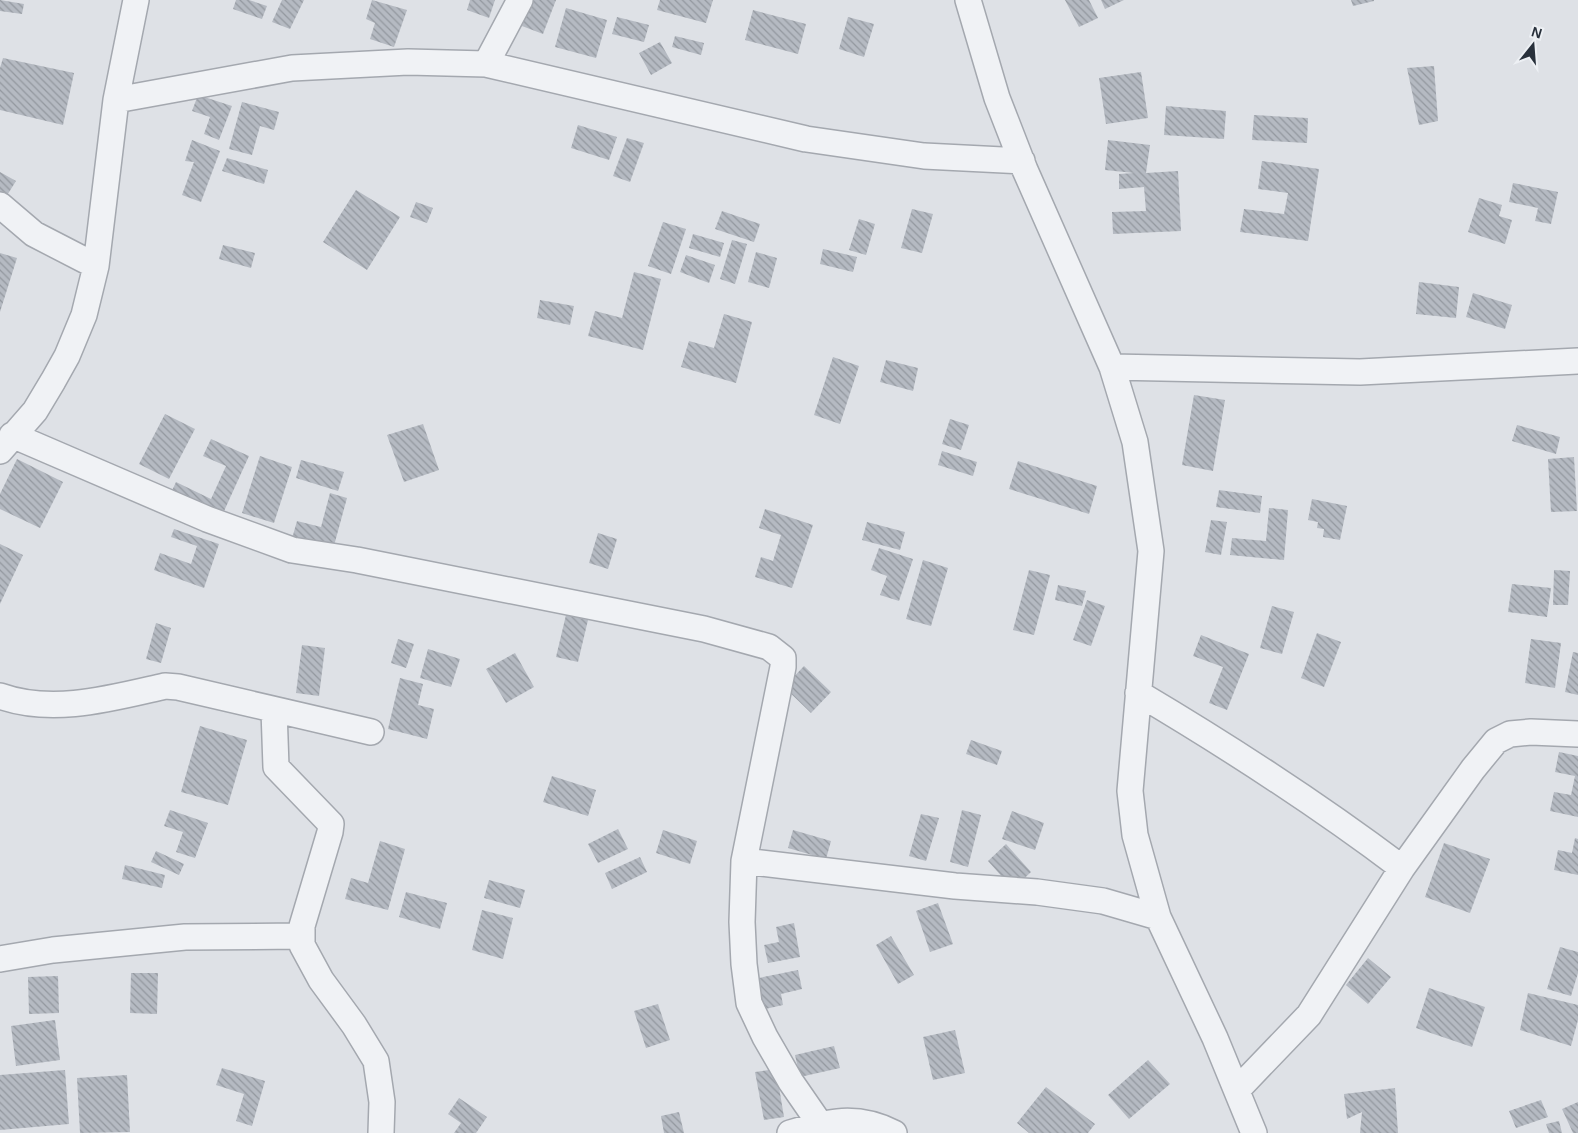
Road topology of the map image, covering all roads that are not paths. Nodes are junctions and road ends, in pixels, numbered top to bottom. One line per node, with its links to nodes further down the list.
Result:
1 (136, 0): 5 (street)
2 (520, 0): 4 (street)
3 (968, 0): 6 (street)
4 (486, 64): 5 (street); 6 (street)
5 (116, 100): 8 (street)
6 (1022, 161): 10 (street)
7 (0, 204): 8 (street)
8 (96, 266): 11 (street)
9 (1578, 361): 10 (street)
10 (1112, 367): 12 (street)
11 (6, 443): 17 (street)
12 (1138, 693): 18 (street); 19 (street)
13 (0, 696): 14 (street)
14 (274, 710): 15 (street); 20 (street)
15 (371, 732)
16 (1578, 734): 18 (street)
17 (744, 861): 19 (street); 23 (street)
18 (1402, 868): 22 (street)
19 (1158, 917): 22 (street)
20 (302, 936): 21 (street); 24 (street)
21 (0, 959)
22 (1238, 1089): 27 (street)
23 (820, 1124): 25 (street); 26 (street)
24 (380, 1133)
25 (790, 1133)
26 (894, 1133)
27 (1254, 1133)

